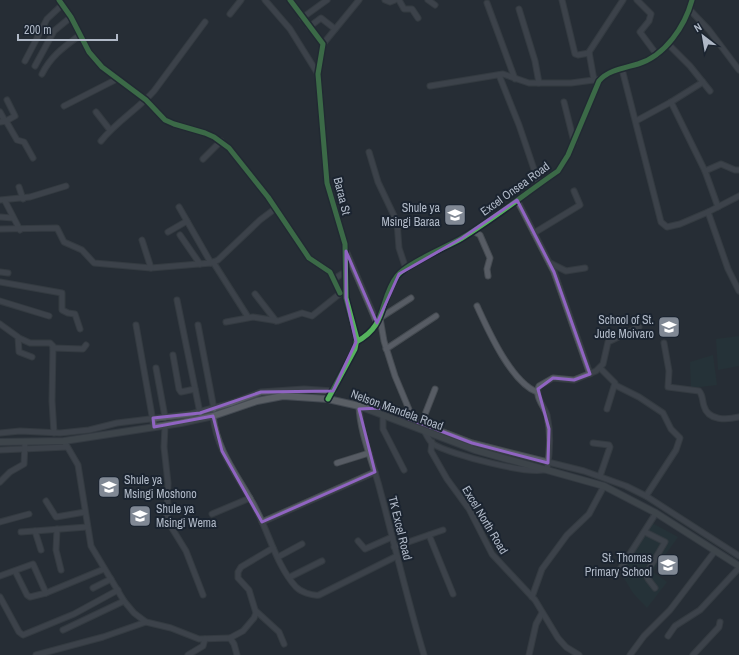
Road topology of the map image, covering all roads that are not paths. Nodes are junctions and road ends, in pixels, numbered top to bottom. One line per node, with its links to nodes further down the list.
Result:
1 (241, 0): 19 (street)
2 (265, 0): 36 (street)
3 (290, 0): 21 (street)
4 (327, 0): 21 (street)
5 (359, 0): 25 (street)
6 (385, 0): 7 (street)
7 (395, 0)
8 (399, 0): 22 (street)
9 (428, 0): 16 (street)
10 (562, 0): 29 (street)
11 (623, 0): 29 (street)
12 (637, 0): 30 (street)
13 (692, 0): 18 (street)
14 (60, 2): 20 (street); 31 (street)
15 (487, 3): 39 (street)
16 (435, 5)
17 (519, 9): 43 (street)
18 (689, 9): 28 (street); 34 (street)
19 (230, 14)
20 (70, 17): 26 (street); 32 (street)
21 (302, 18): 24 (street)
22 (418, 18)
23 (205, 22): 47 (street)
24 (310, 27): 25 (street); 27 (street)
25 (335, 29): 27 (street)
26 (80, 35): 35 (street); 38 (street)
27 (323, 44): 36 (street, Baraa St)
28 (668, 44): 30 (street); 42 (street)
29 (589, 53): 41 (street)
30 (657, 55): 33 (street)
31 (25, 61)
32 (35, 66)
33 (622, 69): 40 (street); 54 (street)
34 (739, 70)
35 (42, 74)
36 (318, 74): 86 (street, Baraa St)
37 (499, 75): 39 (street); 44 (street); 64 (street)
38 (117, 79): 47 (street); 50 (street)
39 (515, 79): 43 (street)
40 (601, 79): 41 (street); 58 (street, Excel Onsea Road)
41 (594, 80): 43 (street)
42 (703, 82): 45 (street); 49 (street)
43 (539, 83)
44 (430, 86)
45 (710, 91)
46 (7, 100): 53 (street)
47 (146, 100): 55 (street); 57 (street)
48 (564, 102): 58 (street)
49 (671, 102): 54 (street); 63 (street)
50 (64, 106)
51 (0, 112): 53 (street)
52 (96, 112): 55 (street)
53 (4, 121): 60 (street)
54 (636, 121): 75 (street)
55 (110, 130): 56 (street)
56 (101, 141)
57 (221, 141): 61 (street); 74 (street)
58 (574, 142): 64 (street, Excel Onsea Road)
59 (369, 152): 92 (street)
60 (33, 158)
61 (203, 159)
62 (739, 170): 63 (street)
63 (705, 172): 73 (street)
64 (539, 184): 71 (street, Excel Onsea Road)
65 (66, 186): 69 (street)
66 (19, 187): 69 (street)
67 (574, 192): 83 (street)
68 (739, 196): 73 (street)
69 (23, 199): 70 (street)
70 (2, 200): 77 (street)
71 (517, 200): 81 (street, Excel Onsea Road); 83 (street)
72 (179, 207): 78 (street)
73 (718, 207): 75 (street)
74 (276, 208): 88 (street); 97 (street)
75 (708, 212): 99 (street)
76 (0, 217): 77 (street)
77 (13, 218): 80 (street)
78 (187, 221): 82 (street); 88 (street)
79 (0, 229): 80 (street)
80 (20, 230): 90 (street)
81 (473, 230): 92 (street, Excel Onsea Road); 96 (street)
82 (168, 232)
83 (534, 233): 87 (street)
84 (180, 235): 89 (street)
85 (142, 240): 90 (street)
86 (346, 252): 94 (street, Baraa St); 110 (street)
87 (549, 262): 91 (street); 127 (street)
88 (212, 263): 89 (street); 108 (street)
89 (200, 264): 90 (street)
90 (151, 268)
91 (585, 268)
92 (406, 269): 110 (street, Excel Onsea Road)
93 (0, 272): 95 (street)
94 (346, 272): 97 (street); 100 (street, Baraa St)
95 (8, 273)
96 (488, 276)
97 (334, 279): 100 (street)
98 (0, 282): 116 (street)
99 (739, 291)
100 (343, 292): 109 (street); 118 (street, Baraa St)
101 (255, 294): 109 (street)
102 (411, 298): 110 (street)
103 (177, 300): 129 (street)
104 (0, 301): 106 (street)
105 (477, 306): 132 (street)
106 (50, 316)
107 (436, 316): 122 (street)
108 (248, 317): 109 (street); 111 (street)
109 (276, 321)
110 (378, 321): 118 (street, Excel Onsea Road); 122 (street)
111 (226, 322)
112 (0, 324): 117 (street)
113 (136, 325): 142 (street)
114 (198, 325): 135 (street)
115 (639, 328): 126 (street)
116 (80, 329)
117 (19, 338): 121 (street); 124 (street)
118 (356, 342): 131 (street)
119 (664, 343): 141 (street)
120 (86, 345): 121 (street)
121 (54, 348): 149 (street)
122 (386, 349): 143 (street)
123 (173, 355): 129 (street)
124 (32, 357)
125 (156, 368): 140 (street)
126 (600, 368): 127 (street); 128 (street)
127 (590, 374): 132 (street)
128 (615, 385): 136 (street); 165 (street)
129 (194, 389): 137 (street)
130 (435, 389): 144 (street)
131 (333, 391): 133 (street); 135 (street)
132 (537, 392): 159 (street)
133 (328, 399): 134 (main road, Nelson Mandela Road); 139 (main road, Nelson Mandela Road)
134 (362, 407): 138 (main road, Nelson Mandela Road); 143 (street); 157 (street, TK Excel Road)
135 (214, 409): 137 (street)
136 (607, 409)
137 (200, 412): 140 (street)
138 (383, 415): 147 (main road, Nelson Mandela Road); 160 (street)
139 (214, 416): 145 (main road, Nelson Mandela Road); 166 (street)
140 (165, 417): 142 (street)
141 (739, 417)
142 (153, 418): 146 (street); 149 (street)
143 (413, 419): 144 (street)
144 (422, 422): 159 (street)
145 (165, 426): 146 (main road, Nelson Mandela Road); 205 (street)
146 (154, 427): 150 (main road, Nelson Mandela Road)
147 (424, 431): 152 (street); 159 (main road, Nelson Mandela Road)
148 (0, 433): 149 (street)
149 (54, 433)
150 (64, 441): 154 (main road, Nelson Mandela Road); 155 (street)
151 (0, 442): 154 (main road, Nelson Mandela Road)
152 (432, 442): 159 (street); 207 (street, Excel North Road)
153 (593, 443): 162 (street)
154 (25, 446): 155 (street); 156 (street); 163 (street)
155 (67, 447): 168 (street)
156 (0, 450)
157 (369, 453): 158 (street); 161 (street, TK Excel Road)
158 (337, 463)
159 (548, 466): 162 (street); 164 (main road, Nelson Mandela Road)
160 (404, 470)
161 (375, 472): 173 (street); 181 (street, TK Excel Road)
162 (600, 476): 165 (street)
163 (0, 482)
164 (604, 486): 169 (main road, Nelson Mandela Road); 207 (street)
165 (646, 496): 189 (street)
166 (250, 498): 171 (street); 173 (street)
167 (46, 501): 168 (street)
168 (85, 512): 174 (street)
169 (656, 513): 179 (street); 187 (main road, Nelson Mandela Road)
170 (29, 514): 172 (street)
171 (212, 514)
172 (0, 522)
173 (262, 522): 185 (street)
174 (87, 527): 175 (street); 193 (street)
175 (57, 530): 177 (street); 194 (street)
176 (442, 530): 180 (street)
177 (35, 531): 178 (street); 186 (street)
178 (21, 532)
179 (645, 532): 196 (street); 201 (street)
180 (428, 535): 184 (street); 204 (street)
181 (392, 537): 182 (street); 184 (street, TK Excel Road)
182 (358, 541)
183 (302, 544): 190 (street)
184 (394, 547): 188 (street, TK Excel Road)
185 (273, 548): 190 (street); 209 (street)
186 (41, 550)
187 (715, 552): 192 (main road, Nelson Mandela Road); 225 (street)
188 (397, 556): 198 (street); 218 (street, TK Excel Road)
189 (739, 556)
190 (278, 557): 198 (street)
191 (322, 561): 198 (street)
192 (739, 567): 214 (street)
193 (104, 569): 199 (street); 203 (street)
194 (61, 570)
195 (15, 571): 197 (street); 203 (street); 203 (street)
196 (617, 574)
197 (0, 576)
198 (290, 577)
199 (110, 579): 200 (street); 202 (street)
200 (93, 588)
201 (655, 588)
202 (118, 590): 206 (street); 208 (street)
203 (46, 593)
204 (453, 594)
205 (203, 595)
206 (0, 597)
207 (532, 597): 210 (street, Excel North Road)
208 (124, 601): 211 (street); 213 (street)
209 (256, 611): 215 (street); 217 (street)
210 (542, 613): 223 (street); 224 (street, Excel North Road)
211 (146, 622): 216 (street); 219 (street)
212 (720, 622): 226 (street)
213 (63, 630)
214 (668, 636)
215 (230, 638): 216 (street); 221 (street)
216 (205, 639): 220 (street)
217 (284, 644)
218 (423, 654): 222 (street)
219 (36, 655)
220 (188, 655)
221 (237, 655)
222 (416, 655)
223 (529, 655)
224 (579, 655)
225 (630, 655)
226 (693, 655)

